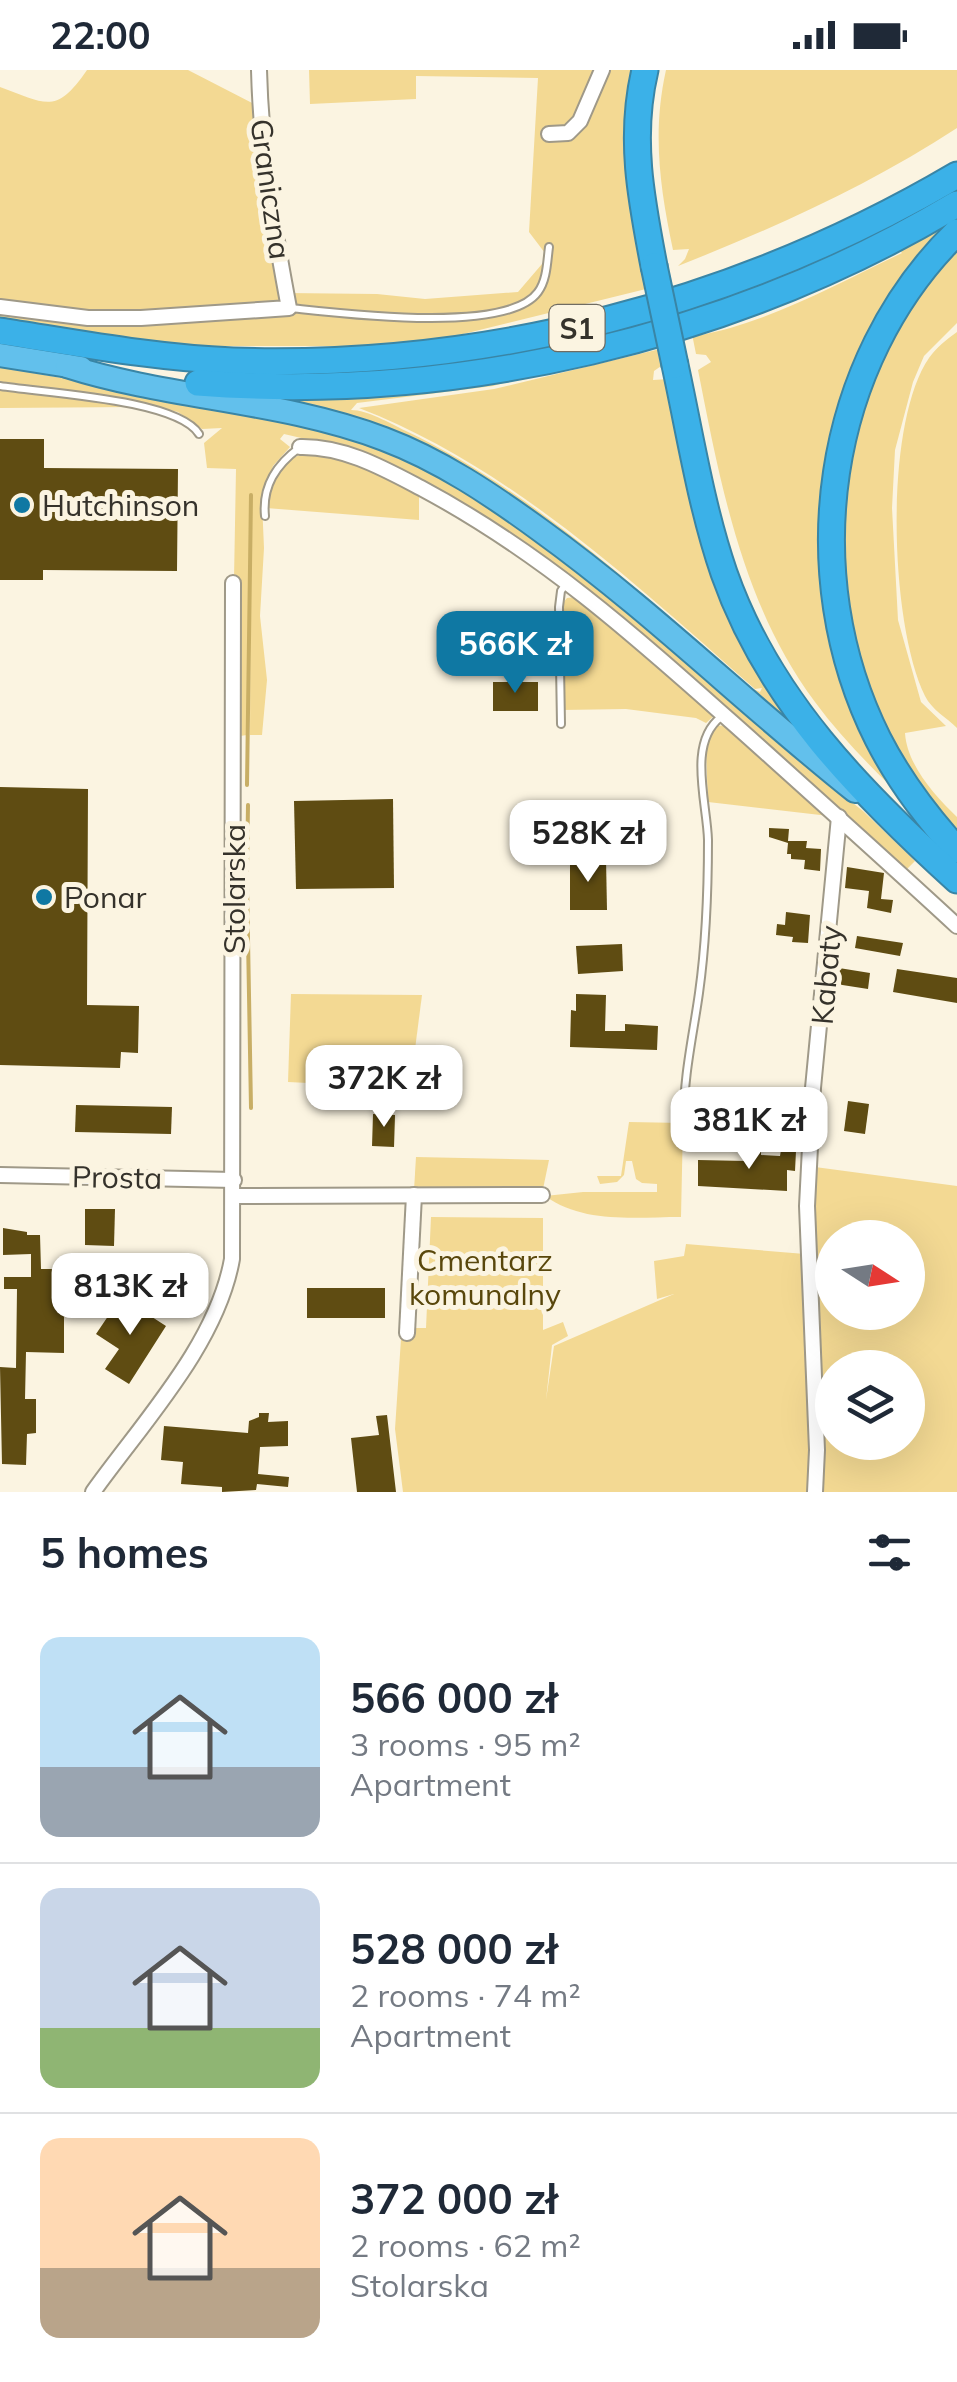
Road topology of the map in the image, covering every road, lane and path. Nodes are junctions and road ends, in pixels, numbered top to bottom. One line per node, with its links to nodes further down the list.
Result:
1 (259, 70): 12 (street, Graniczna)
2 (602, 70): 5 (street)
3 (644, 70): 10 (highway)
4 (658, 70): 10 (highway)
5 (549, 134)
6 (957, 175): 13 (highway, S1)
7 (957, 204): 17 (highway, S1)
8 (957, 232): 28 (highway)
9 (549, 247): 12 (lane)
10 (661, 264): 15 (highway, bridge)
11 (0, 307): 12 (street)
12 (289, 308)
13 (0, 331)
14 (0, 355): 16 (highway, S1)
15 (682, 363): 27 (highway); 29 (highway)
16 (67, 366): 17 (highway, S1); 27 (highway)
17 (198, 383)
18 (0, 386): 19 (lane)
19 (199, 434)
20 (300, 447): 21 (lane); 22 (street)
21 (264, 516)
22 (567, 580): 24 (street); 25 (lane)
23 (233, 583): 34 (street, Stolarska)
24 (723, 715): 26 (street); 32 (lane)
25 (561, 724)
26 (839, 817): 31 (street); 40 (street, Kabaty)
27 (890, 818): 30 (highway)
28 (957, 850)
29 (957, 858)
30 (957, 880)
31 (957, 926)
32 (684, 1122)
33 (0, 1175): 34 (street, Prosta)
34 (234, 1180): 36 (street, Stolarska)
35 (542, 1195): 37 (street)
36 (233, 1196): 37 (street); 39 (street, Stolarska)
37 (414, 1196): 38 (street)
38 (407, 1333)
39 (93, 1492)
40 (816, 1492)

